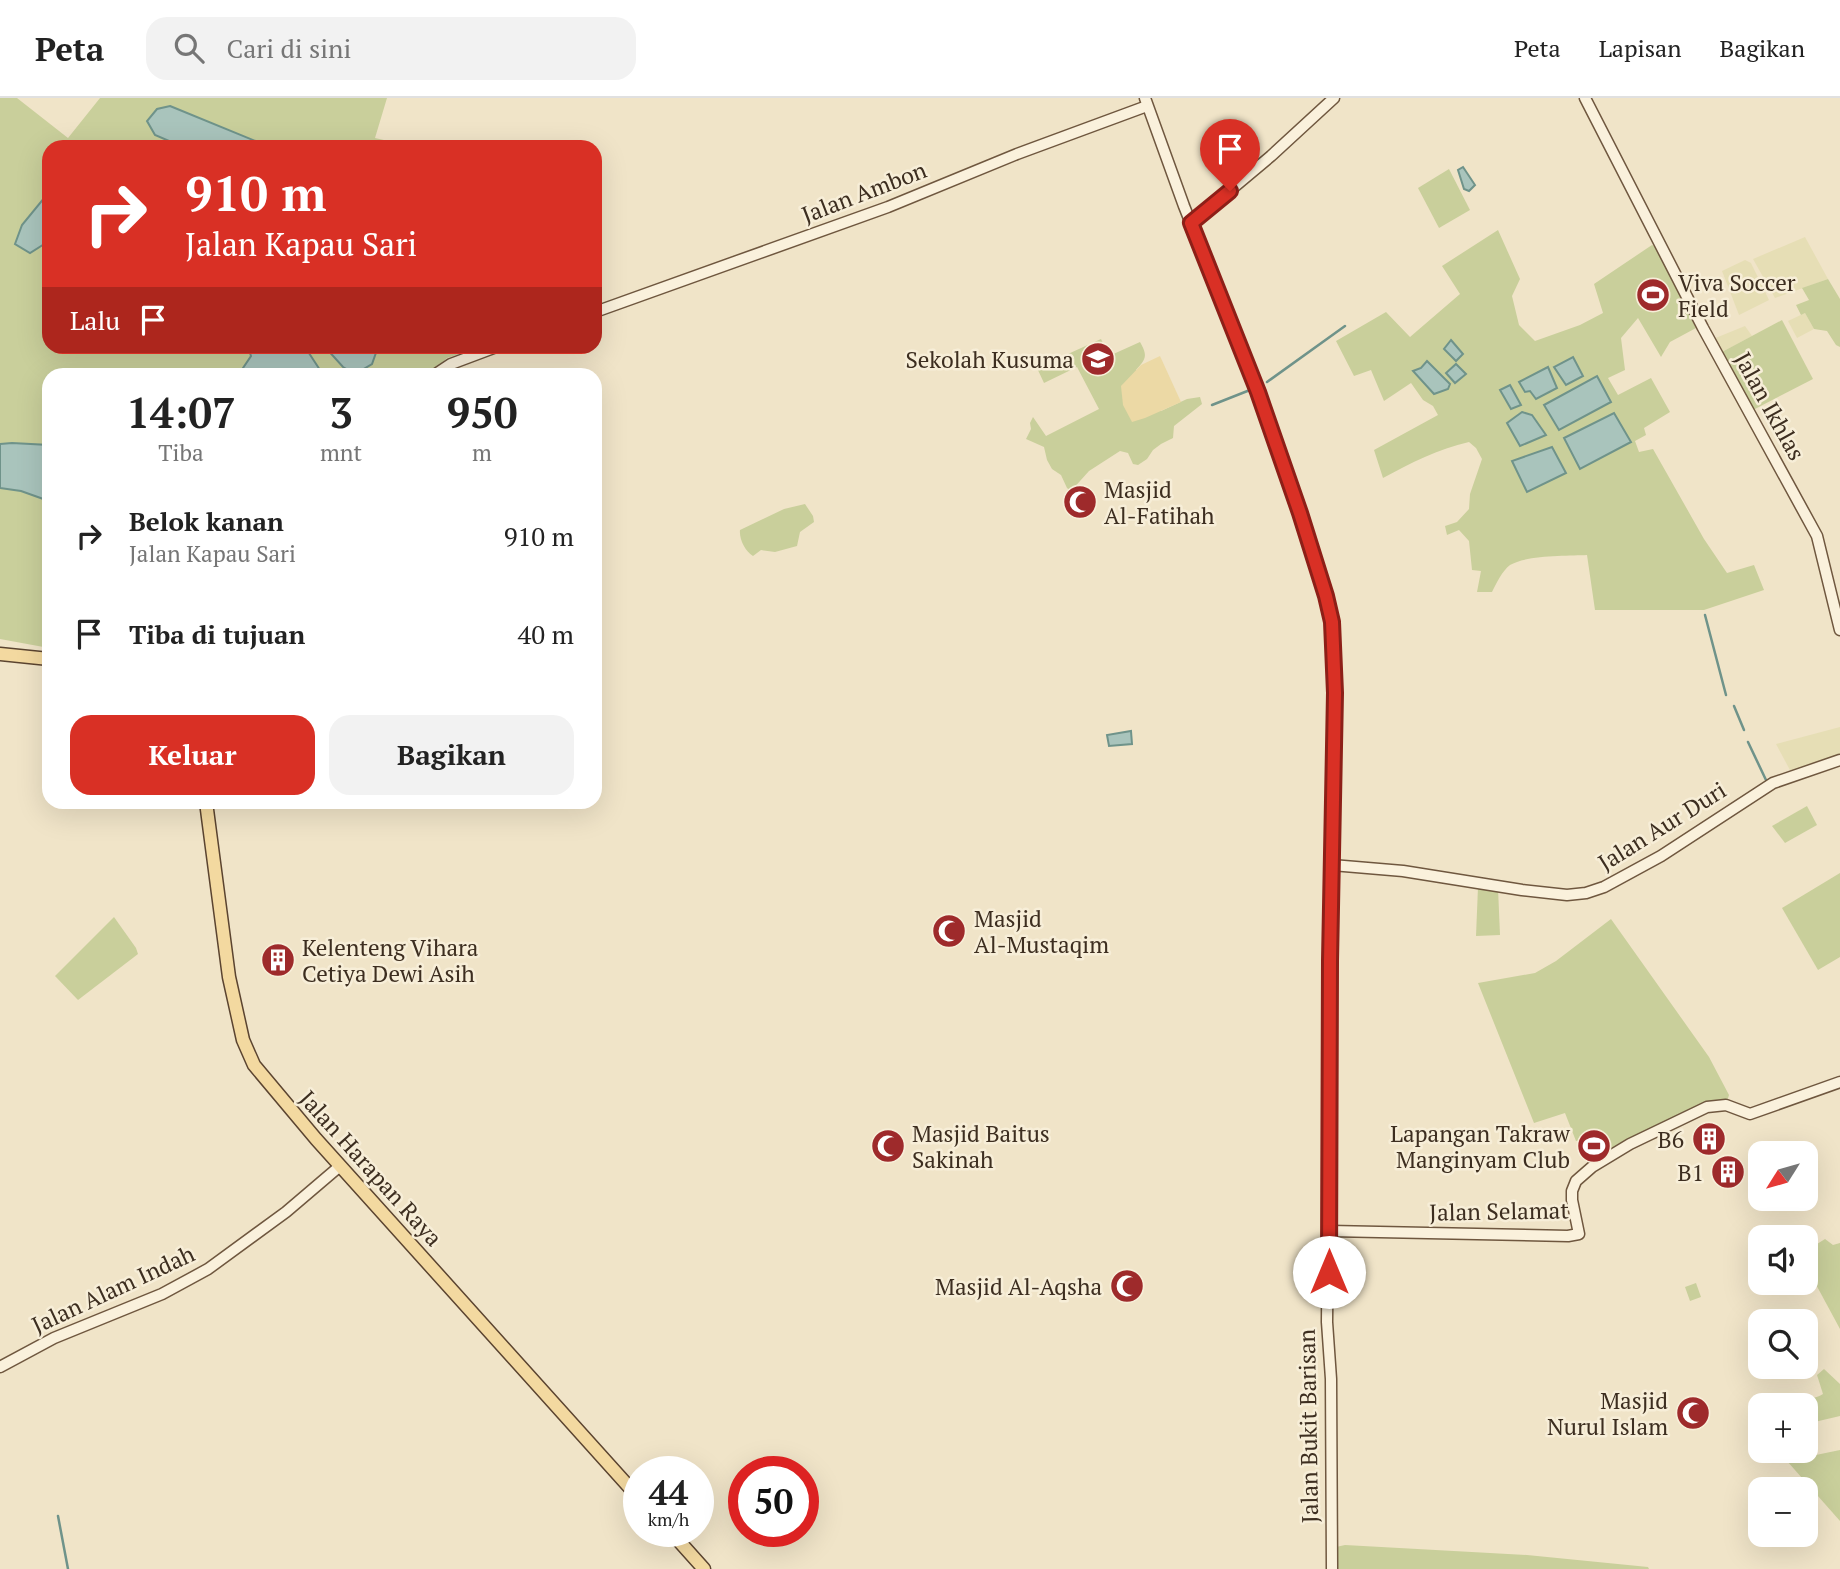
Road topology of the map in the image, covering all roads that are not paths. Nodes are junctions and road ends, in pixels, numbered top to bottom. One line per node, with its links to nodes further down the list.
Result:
1 (1334, 98): 4 (street)
2 (1586, 98): 8 (street, Jalan Ikhlas)
3 (1146, 102): 4 (street, Jalan Bukit Barisan); 5 (street, Jalan Ambon)
4 (1191, 223): 13 (street, Jalan Bukit Barisan)
5 (602, 310)
6 (476, 354): 7 (street)
7 (444, 368)
8 (1840, 630)
9 (0, 654): 10 (main road)
10 (42, 658)
11 (1840, 760): 13 (street, Jalan Aur Duri)
12 (207, 809): 15 (main road, Jalan Harapan Raya)
13 (1332, 865): 16 (street, Jalan Bukit Barisan)
14 (1840, 1082): 16 (street, Jalan Selamat)
15 (340, 1166): 17 (street, Jalan Alam Indah); 18 (main road, Jalan Harapan Raya)
16 (1330, 1231): 21 (street, Jalan Bukit Barisan)
17 (0, 1367)
18 (623, 1480)
19 (684, 1547): 20 (main road)
20 (704, 1569)
21 (1332, 1569)

